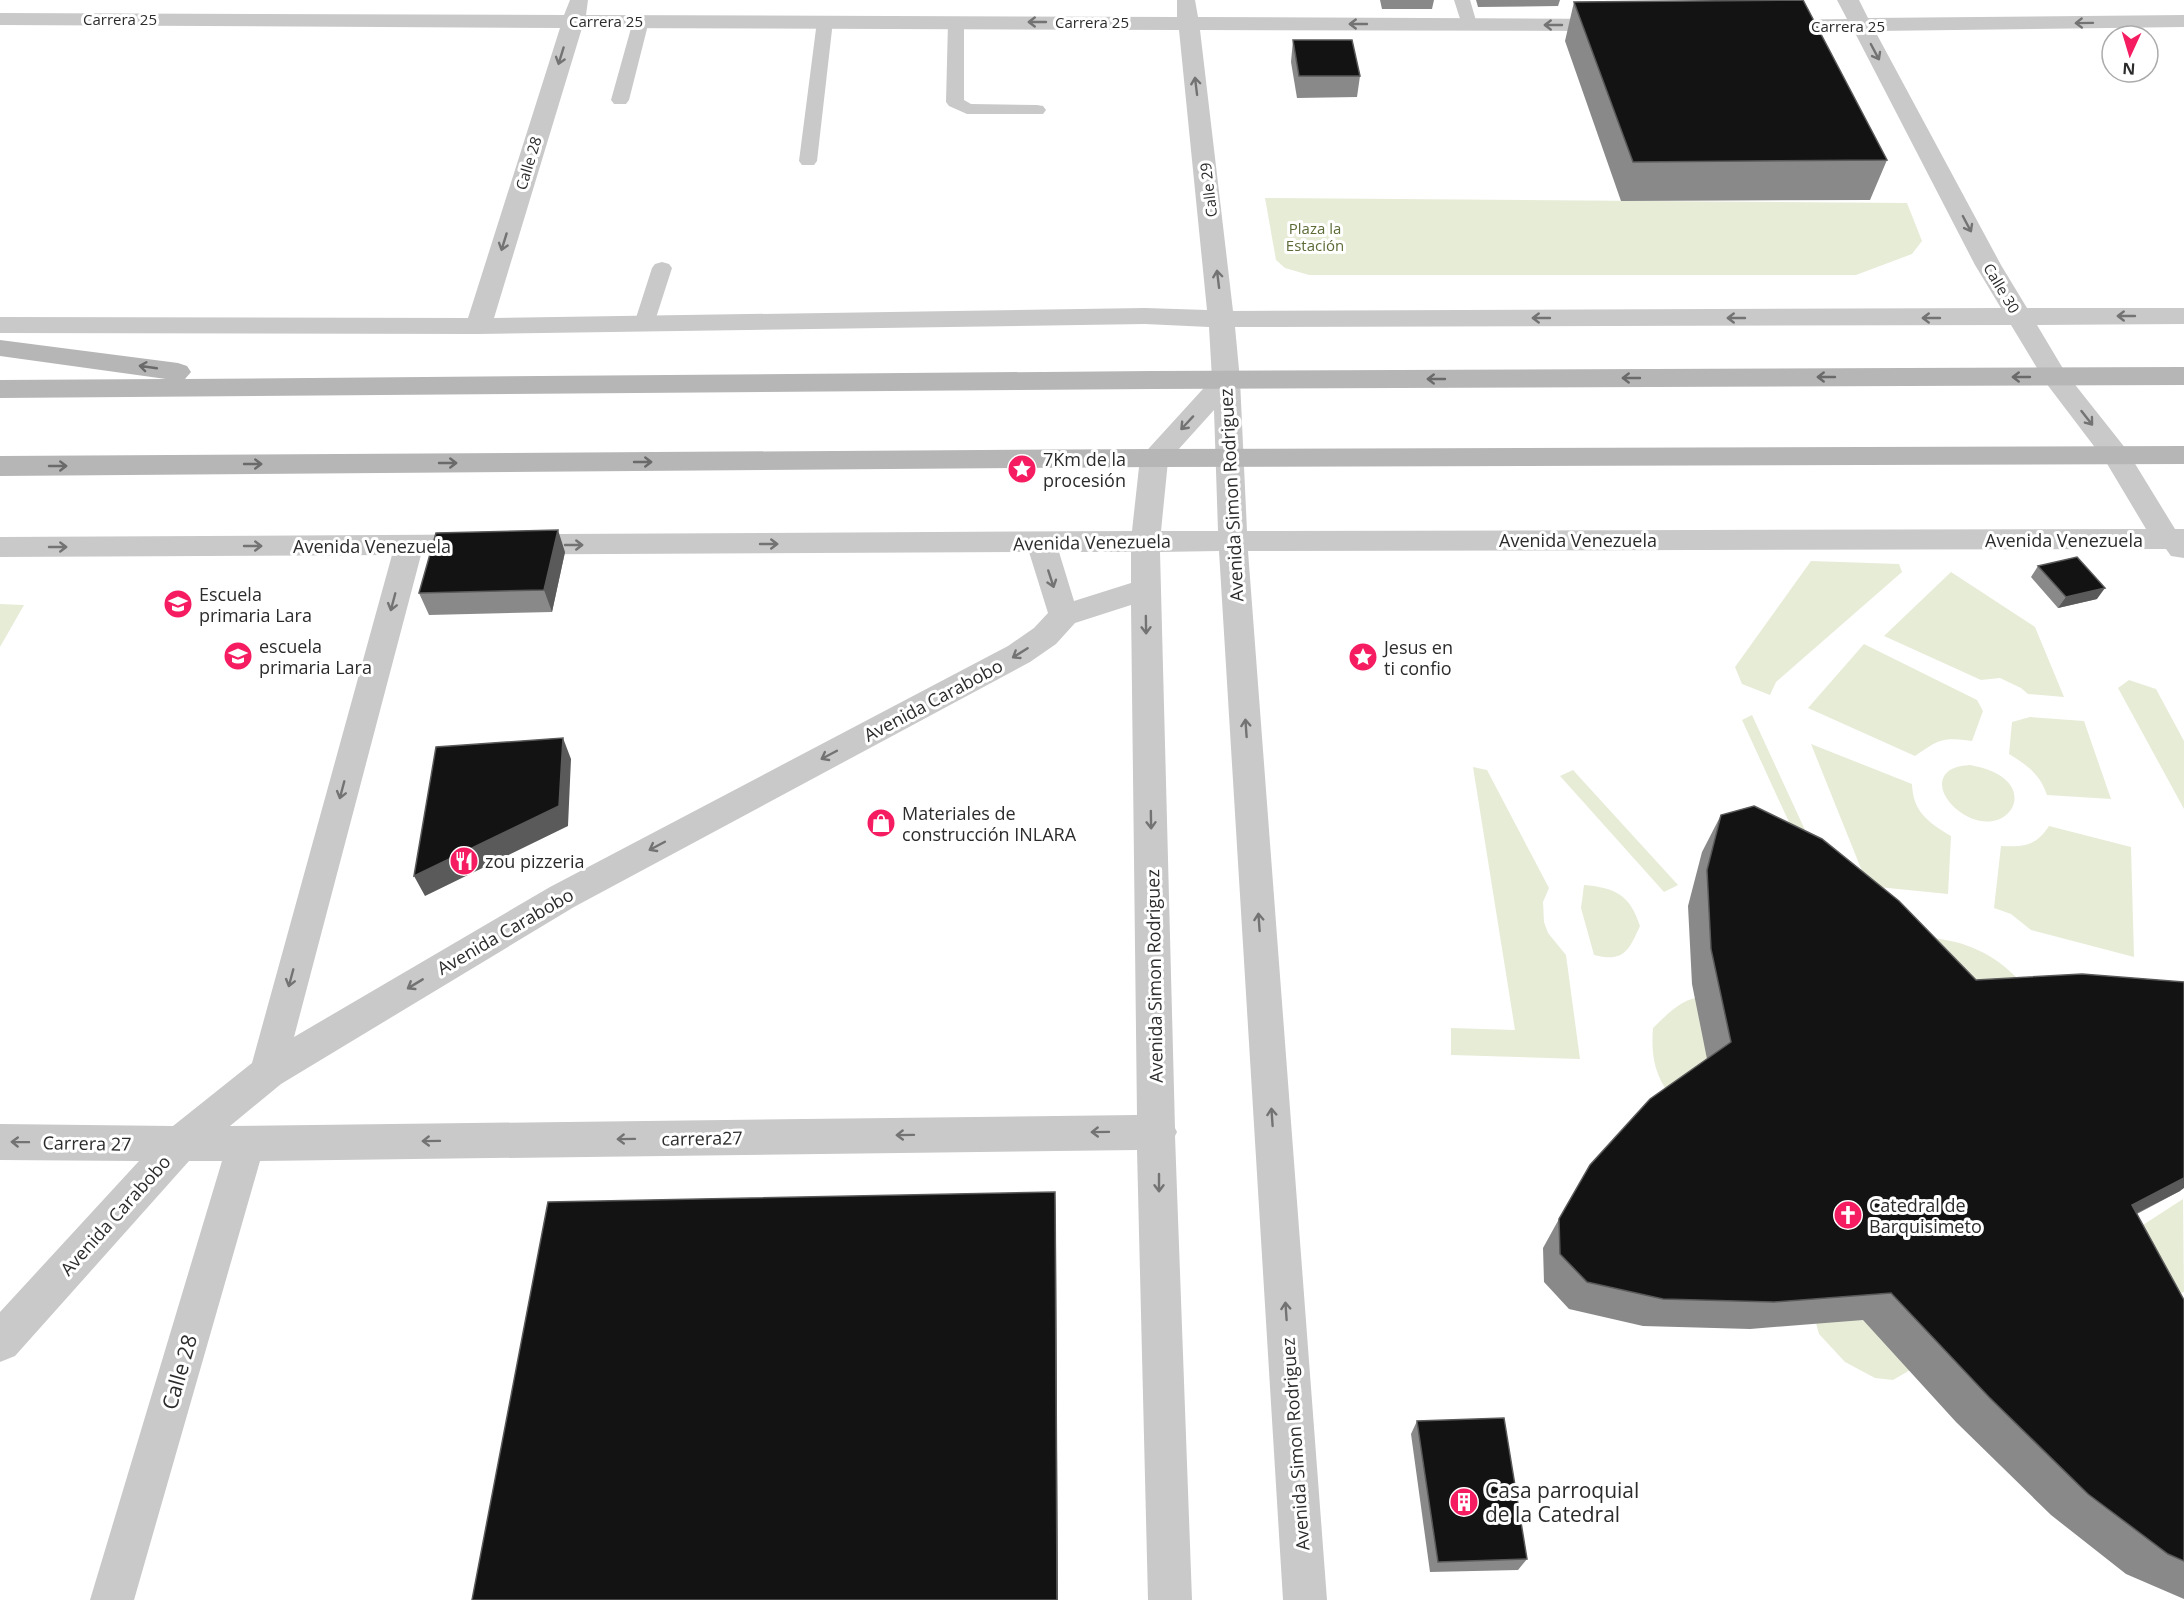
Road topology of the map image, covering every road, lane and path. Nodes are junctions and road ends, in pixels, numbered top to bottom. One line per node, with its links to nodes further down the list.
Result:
1 (1462, 0): 10 (lane)
2 (1848, 0): 13 (street, Calle 30)
3 (576, 10): 5 (street, Carrera 25); 6 (street, Carrera 25); 23 (street, Calle 28, one-way to 23)
4 (1187, 11): 9 (street, Carrera 25, one-way to 9); 10 (street, Carrera 25, one-way to 4); 20 (street, Calle 29, one-way to 4)
5 (0, 19)
6 (641, 21): 7 (street, Carrera 25); 14 (lane)
7 (825, 21): 9 (street, Carrera 25); 16 (lane)
8 (2184, 21): 13 (street, Carrera 25, one-way to 13)
9 (956, 22): 15 (lane)
10 (1469, 24): 11 (street, Carrera 25, one-way to 10)
11 (1636, 25)
12 (1755, 26): 13 (street, Carrera 25)
13 (1862, 26): 19 (street, Calle 30, one-way to 19)
14 (620, 100)
15 (1036, 110)
16 (808, 161)
17 (662, 268): 21 (lane)
18 (2184, 316): 19 (street, one-way to 19)
19 (2020, 317): 20 (street, one-way to 20); 26 (street, Calle 30)
20 (1223, 319): 21 (street); 27 (street, Calle 29)
21 (644, 324): 23 (street)
22 (0, 325): 23 (street)
23 (478, 327)
24 (0, 348): 28 (street, one-way to 24)
25 (2184, 376): 26 (street)
26 (2055, 377): 27 (street, one-way to 27); 31 (street, Calle 30, one-way to 31)
27 (1227, 380): 28 (street); 32 (street, Avenida Simon Rodriguez, one-way to 32); 33 (street, Avenida Simon Rodriguez)
28 (247, 387): 29 (street)
29 (0, 389)
30 (2184, 455): 31 (street)
31 (2116, 456): 33 (street); 38 (street, Calle 30)
32 (1154, 458): 33 (street); 34 (street, one-way to 32); 36 (street, Avenida Simon Rodriguez)
33 (1232, 458): 35 (street, Avenida Simon Rodriguez)
34 (0, 466)
35 (1233, 541): 36 (street, Avenida Venezuela); 38 (street, Avenida Venezuela); 51 (street, Avenida Simon Rodriguez, one-way to 35)
36 (1145, 542): 37 (street, Avenida Venezuela); 41 (street, Avenida Simon Rodriguez)
37 (1041, 543): 39 (street, Avenida Venezuela, one-way to 37); 42 (street, one-way to 42)
38 (2178, 545)
39 (409, 546): 40 (street, Avenida Venezuela, one-way to 39); 43 (street, one-way to 43)
40 (0, 547)
41 (1145, 590): 42 (street, Avenida Carabobo); 44 (street, Avenida Simon Rodriguez, one-way to 44)
42 (1064, 615): 43 (street, Avenida Carabobo, one-way to 43)
43 (268, 1072): 46 (street, Avenida Carabobo)
44 (1158, 1132): 47 (street, carrera27, one-way to 47); 50 (street, Avenida Simon Rodriguez, one-way to 50)
45 (0, 1142): 46 (street, Carrera 27, one-way to 45)
46 (180, 1144): 47 (street, Carrera 27); 48 (street, Avenida Carabobo)
47 (246, 1144): 49 (street, Calle 28)
48 (0, 1341)
49 (112, 1600)
50 (1170, 1600)
51 (1305, 1600)

